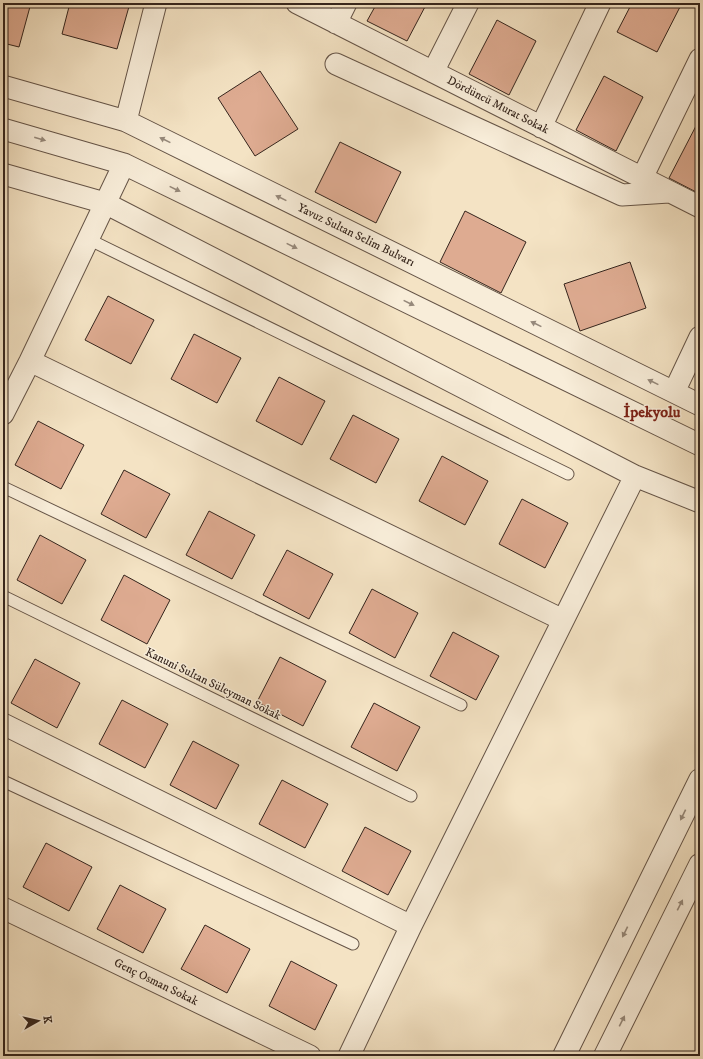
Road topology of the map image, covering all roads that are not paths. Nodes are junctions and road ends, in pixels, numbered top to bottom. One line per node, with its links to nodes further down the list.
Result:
1 (156, 3): 12 (street)
2 (297, 3): 6 (street, Dördüncü Murat Sokak)
3 (346, 3): 6 (street)
4 (468, 3): 9 (street)
5 (600, 3): 13 (street)
6 (336, 23): 9 (street, Dördüncü Murat Sokak)
7 (700, 59): 18 (street)
8 (336, 64): 14 (street)
9 (433, 72): 11 (street, Dördüncü Murat Sokak)
10 (3, 86): 12 (street, Yavuz Sultan Selim Bulvarı)
11 (492, 102): 13 (street, Dördüncü Murat Sokak); 14 (street)
12 (126, 121): 25 (street, Yavuz Sultan Selim Bulvarı, one-way to 12)
13 (540, 127): 18 (street, Dördüncü Murat Sokak)
14 (476, 128): 19 (street)
15 (3, 129): 16 (street, one-way to 16)
16 (124, 164): 20 (street); 28 (street, one-way to 28)
17 (3, 174): 20 (street)
18 (642, 178): 19 (street, Dördüncü Murat Sokak)
19 (670, 192): 21 (street, Dördüncü Murat Sokak)
20 (105, 203): 22 (street); 30 (street)
21 (700, 207)
22 (88, 239): 24 (street); 29 (lane)
23 (700, 337): 25 (street)
24 (30, 361): 27 (street); 34 (street)
25 (674, 392): 26 (street, Yavuz Sultan Selim Bulvarı)
26 (700, 405)
27 (3, 414)
28 (700, 445)
29 (568, 474)
30 (636, 476): 32 (street); 34 (street)
31 (3, 487): 35 (lane)
32 (700, 502)
33 (3, 596): 39 (lane, Kanuni Sultan Süleyman Sokak)
34 (563, 620): 42 (street)
35 (461, 705)
36 (3, 724): 42 (street)
37 (700, 780): 46 (street, one-way to 46)
38 (3, 781): 43 (lane)
39 (412, 796)
40 (700, 865): 47 (street, one-way to 40)
41 (3, 908): 44 (street, Genç Osman Sokak)
42 (411, 926): 45 (street)
43 (353, 944)
44 (310, 1056)
45 (349, 1056)
46 (564, 1056)
47 (605, 1056)

